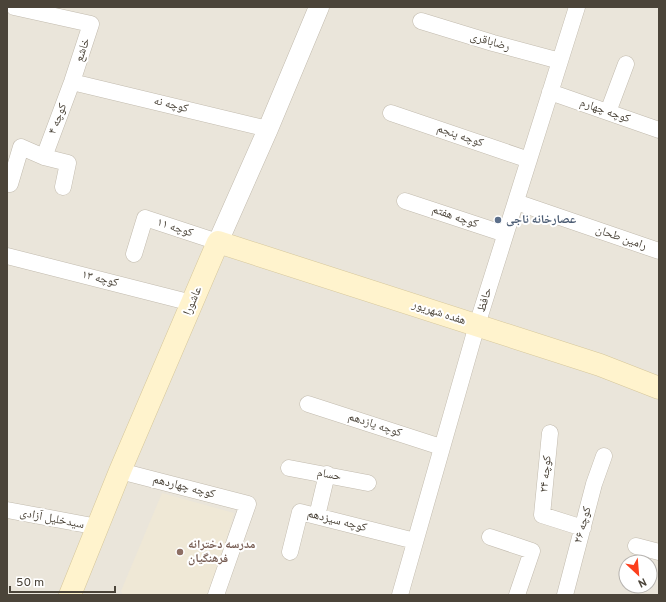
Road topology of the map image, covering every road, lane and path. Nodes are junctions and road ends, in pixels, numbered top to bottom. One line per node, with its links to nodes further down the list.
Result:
1 (14, 7): 7 (street, خاشع)
2 (319, 7): 11 (street, عاشورا)
3 (577, 7): 5 (street, حافظ)
4 (421, 21): 5 (street, رضاباقری)
5 (560, 61): 8 (street, حافظ)
6 (626, 64): 9 (street)
7 (72, 82): 11 (street, کوچه نه); 13 (street, کوچه ۴)
8 (550, 92): 9 (street, کوچه چهارم); 14 (street, حافظ)
9 (608, 112): 12 (street, کوچه چهارم)
10 (391, 113): 14 (street, کوچه پنجم)
11 (268, 129): 20 (street, عاشورا)
12 (659, 130)
13 (44, 157): 15 (street); 16 (street)
14 (529, 160): 18 (street, حافظ)
15 (10, 184)
16 (63, 187)
17 (405, 200): 19 (street, کوچه هفتم)
18 (516, 202): 19 (street, حافظ); 21 (street, رامین طحان)
19 (505, 234): 25 (street, حافظ)
20 (218, 242): 22 (street, کوچه ۱۱); 24 (main road, عاشورا); 25 (main road, هفده شهریور)
21 (659, 251)
22 (134, 254)
23 (7, 256): 24 (street, کوچه ۱۳)
24 (192, 303): 32 (main road, عاشورا)
25 (477, 325): 26 (main road, هفده شهریور); 29 (street, حافظ)
26 (659, 388)
27 (308, 404): 29 (street, کوچه یازدهم)
28 (550, 433): 38 (street, کوچه ۲۴)
29 (441, 447): 40 (street, حافظ)
30 (604, 456): 38 (street, کوچه ۲۶)
31 (290, 468): 33 (street, حسام)
32 (120, 471): 37 (main road, عاشورا); 45 (street, کوچه چهاردهم)
33 (327, 474): 34 (street, حسام); 36 (street)
34 (368, 482)
35 (7, 510): 37 (street, سیدخلیل آزادی)
36 (317, 516): 40 (street, کوچه سیزدهم); 42 (street, کوچه سیزدهم)
37 (98, 527): 44 (main road, عاشورا)
38 (583, 528): 48 (street, کوچه ۲۶)
39 (490, 537): 47 (street)
40 (415, 541): 46 (street, حافظ)
41 (636, 546): 43 (street)
42 (290, 552)
43 (659, 552)
44 (70, 595)
45 (216, 595)
46 (400, 595)
47 (517, 595)
48 (565, 595)

